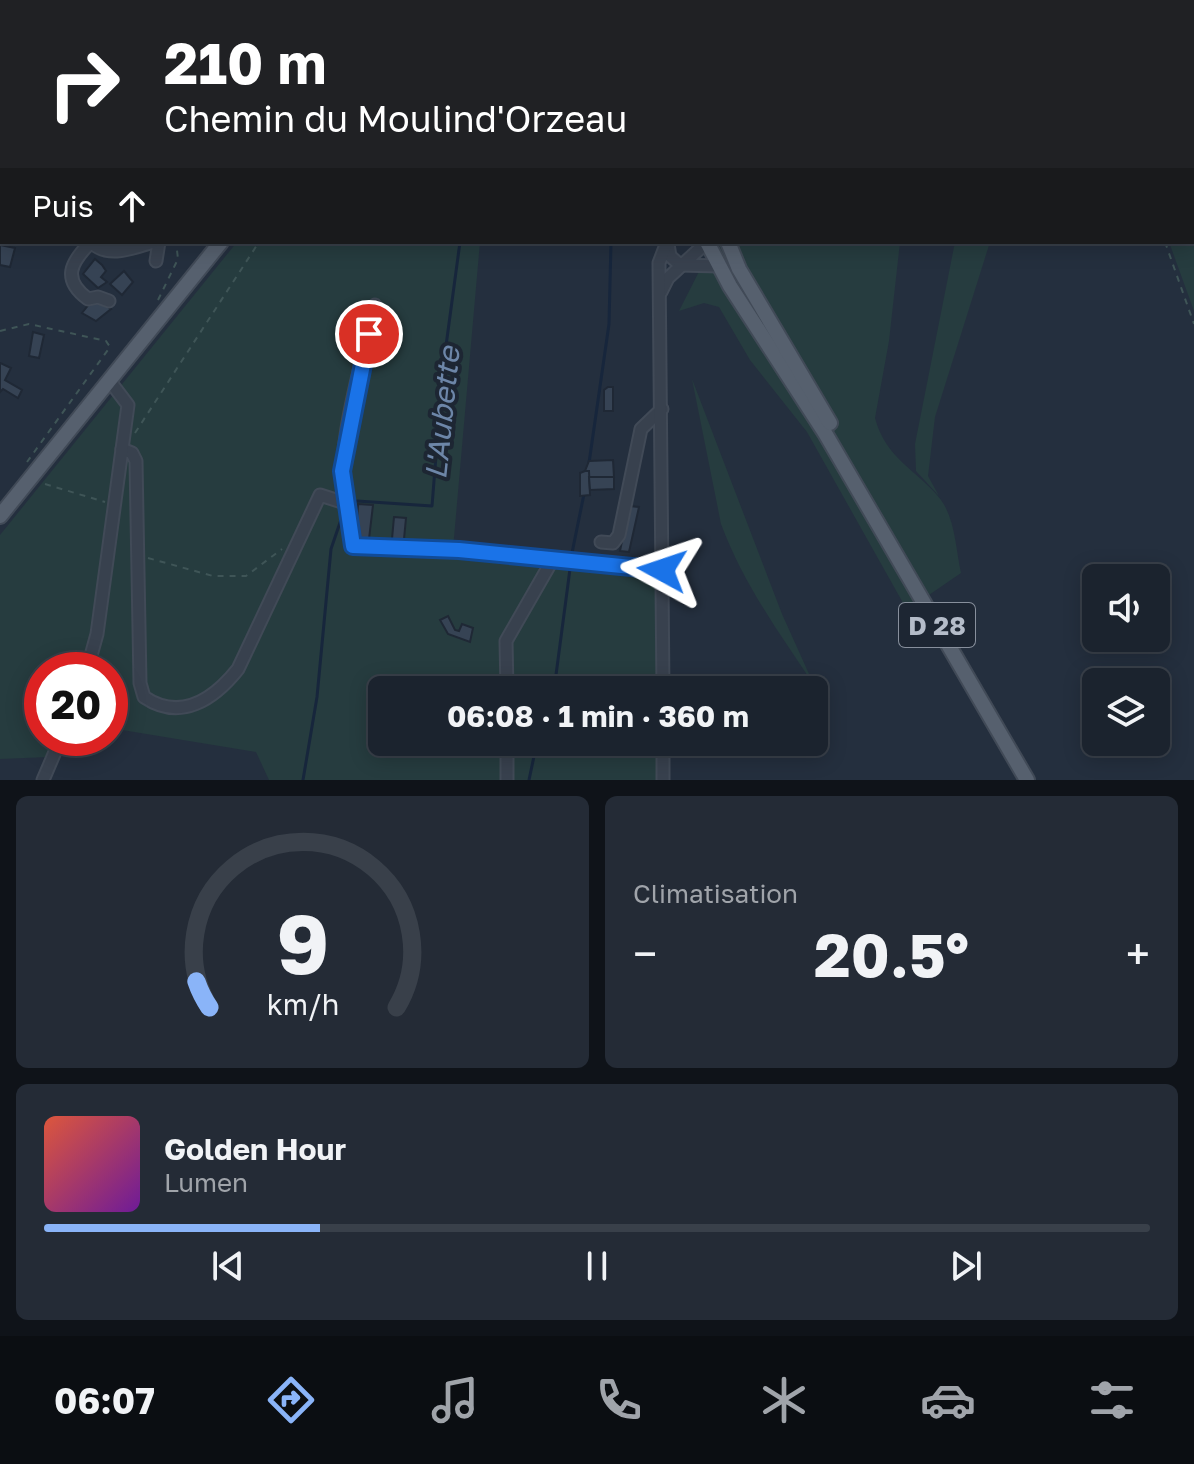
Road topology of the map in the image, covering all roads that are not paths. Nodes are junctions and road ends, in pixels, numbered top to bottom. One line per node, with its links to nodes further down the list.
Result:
1 (89, 244): 17 (street)
2 (93, 244): 3 (street)
3 (146, 244)
4 (150, 244): 12 (street)
5 (219, 244): 19 (main road)
6 (668, 244): 16 (street)
7 (669, 244): 13 (street)
8 (705, 244): 13 (street)
9 (708, 244): 14 (main road, D 28)
10 (721, 244): 15 (street)
11 (729, 244): 15 (main road, D 28)
12 (156, 261)
13 (680, 265): 14 (street); 16 (street)
14 (719, 266): 36 (main road, D 28)
15 (739, 269): 37 (main road, D 28)
16 (661, 293): 20 (street)
17 (109, 301)
18 (375, 305): 22 (street)
19 (109, 380): 21 (street); 23 (main road)
20 (662, 409): 24 (street); 26 (street)
21 (122, 449): 22 (street); 27 (street)
22 (349, 505): 25 (street)
23 (0, 516)
24 (601, 542)
25 (553, 559): 26 (street); 28 (street)
26 (662, 570): 29 (street)
27 (92, 652)
28 (507, 676)
29 (663, 676)
30 (53, 756): 33 (street)
31 (507, 756): 34 (street)
32 (663, 756): 35 (street)
33 (43, 780)
34 (507, 780)
35 (663, 780)
36 (1027, 780)
37 (1037, 780)

